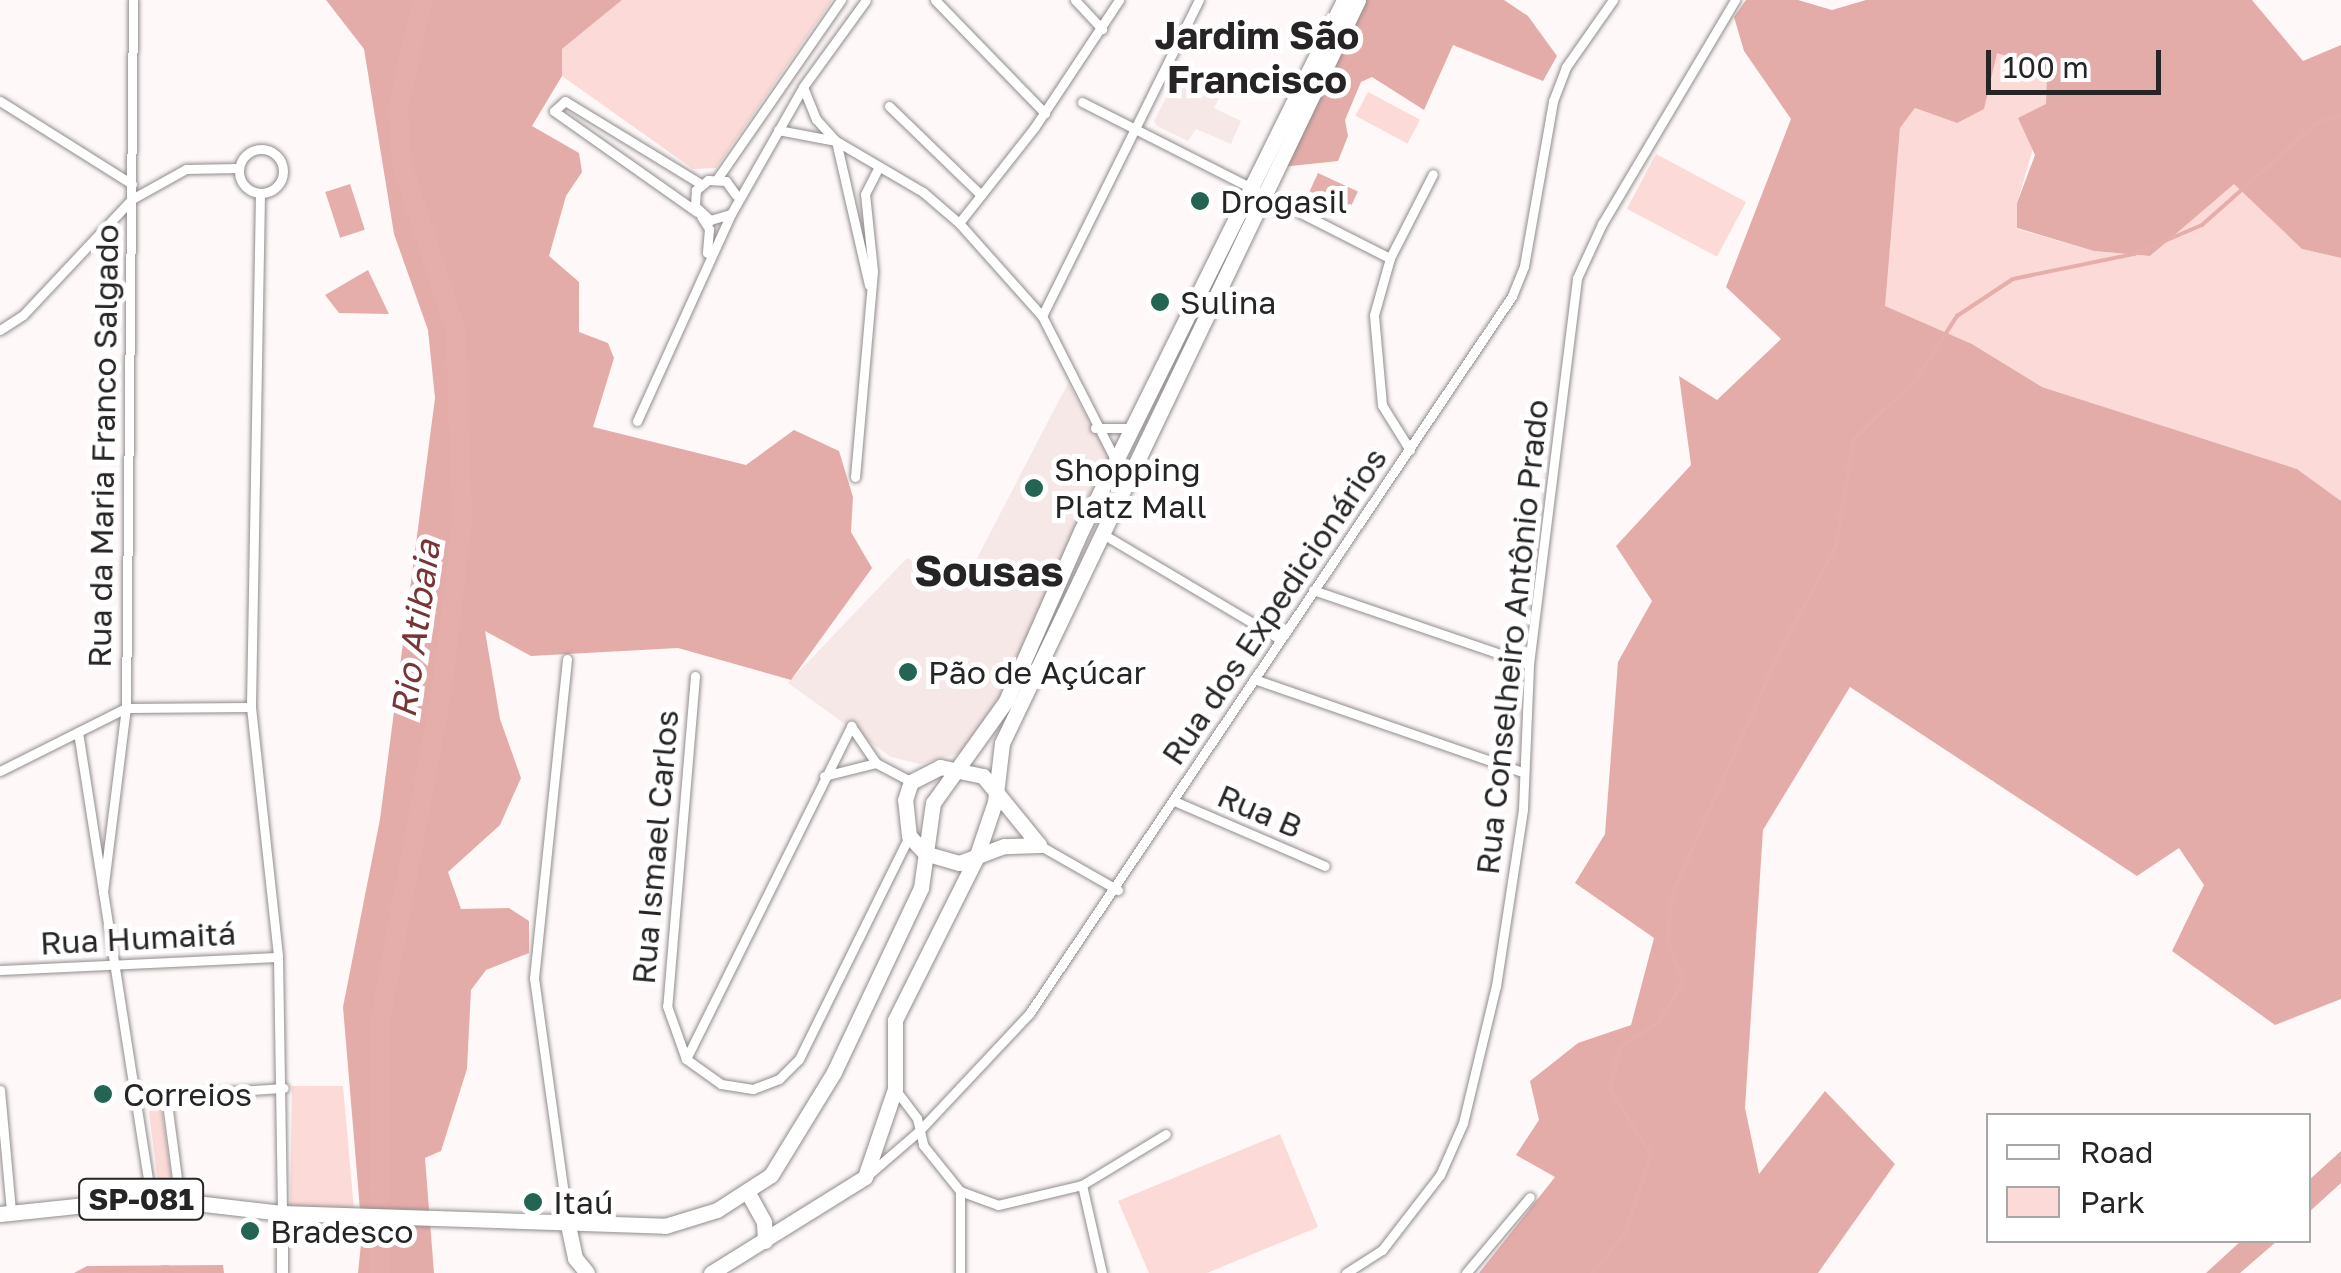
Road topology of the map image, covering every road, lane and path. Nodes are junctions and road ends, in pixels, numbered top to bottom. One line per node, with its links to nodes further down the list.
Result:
1 (134, 0): 25 (street, Rua da Maria Franco Salgado)
2 (841, 0): 24 (street)
3 (866, 0): 13 (street)
4 (934, 0): 17 (street)
5 (1075, 0): 12 (street)
6 (1119, 0): 12 (street)
7 (1199, 0): 19 (street)
8 (1344, 0): 27 (main road)
9 (1358, 0): 27 (main road)
10 (1613, 0): 43 (street, Rua dos Expedicionários)
11 (1735, 0): 50 (street, Rua Conselheiro Antônio Prado)
12 (1102, 29): 17 (street)
13 (803, 87): 18 (street); 20 (street)
14 (0, 101): 25 (street)
15 (1082, 102): 19 (street)
16 (889, 106): 30 (street)
17 (1044, 113): 30 (street)
18 (778, 130): 20 (street); 29 (street)
19 (1137, 130): 27 (street); 38 (street)
20 (836, 141): 21 (street); 37 (street)
21 (878, 166): 34 (street); 37 (street)
22 (238, 168): 28 (street); 28 (street); 31 (street)
23 (1433, 174): 35 (street)
24 (717, 178): 26 (street); 29 (street)
25 (132, 184): 31 (street, Rua da Maria Franco Salgado)
26 (701, 184): 32 (street); 32 (street)
27 (1258, 192): 35 (street); 41 (main road); 46 (main road)
28 (260, 194): 53 (street)
29 (736, 195): 33 (street)
30 (981, 195): 34 (street)
31 (132, 199): 39 (street); 54 (street, Rua da Maria Franco Salgado)
32 (700, 214): 33 (street); 36 (street)
33 (731, 214): 36 (street)
34 (959, 223): 38 (street)
35 (1390, 258): 43 (street)
36 (703, 270): 40 (street)
37 (870, 288): 45 (street)
38 (1042, 316): 42 (street)
39 (0, 330)
40 (637, 421)
41 (1137, 427): 42 (street); 44 (main road)
42 (1095, 428): 44 (street)
43 (1410, 450): 47 (street, Rua dos Expedicionários)
44 (1119, 465): 57 (main road)
45 (856, 476)
46 (1101, 533): 48 (street); 62 (main road)
47 (1313, 590): 48 (street, Rua dos Expedicionários); 50 (street)
48 (1278, 638): 52 (street, Rua dos Expedicionários)
49 (567, 660): 91 (street)
50 (1530, 664): 59 (street, Rua Conselheiro Antônio Prado)
51 (694, 676): 74 (street, Rua Ismael Carlos)
52 (1254, 679): 59 (street); 63 (street, Rua dos Expedicionários)
53 (251, 707): 54 (street); 71 (street)
54 (126, 708): 55 (street); 70 (street, Rua da Maria Franco Salgado)
55 (78, 732): 58 (street); 70 (street)
56 (876, 764): 60 (street); 60 (street); 61 (street)
57 (960, 768): 61 (main road); 62 (main road); 66 (main road)
58 (0, 772)
59 (1522, 772): 98 (street, Rua Conselheiro Antônio Prado)
60 (824, 776): 74 (street)
61 (911, 782): 64 (main road)
62 (995, 787): 65 (main road); 67 (main road)
63 (1174, 802): 68 (street, Rua B); 69 (street, Rua dos Expedicionários)
64 (910, 836): 66 (main road); 74 (street)
65 (1039, 845): 67 (main road); 69 (street)
66 (925, 853): 67 (main road); 85 (main road)
67 (976, 858): 76 (main road)
68 (1326, 866)
69 (1118, 890): 80 (street, Rua dos Expedicionários)
70 (103, 892): 72 (street)
71 (278, 957): 72 (street, Rua Humaitá); 75 (street)
72 (115, 964): 73 (street, Rua Humaitá); 79 (street)
73 (0, 970)
74 (686, 1058)
75 (284, 1088): 78 (street); 90 (street)
76 (895, 1089): 80 (street); 82 (main road)
77 (0, 1090): 89 (street)
78 (166, 1096): 79 (street); 88 (street)
79 (136, 1098): 87 (street)
80 (920, 1131): 82 (street, Rua dos Expedicionários); 84 (street)
81 (1166, 1134): 83 (street)
82 (865, 1177): 92 (main road)
83 (1082, 1185): 84 (street); 97 (street)
84 (960, 1190): 96 (street)
85 (748, 1193): 91 (main road); 92 (main road)
86 (1530, 1196): 99 (street)
87 (152, 1198): 88 (main road, SP-081); 89 (main road, SP-081)
88 (180, 1202): 90 (main road, SP-081)
89 (6, 1213)
90 (282, 1213): 91 (main road); 93 (street)
91 (568, 1225): 94 (main road)
92 (764, 1241): 95 (main road)
93 (282, 1273)
94 (587, 1273)
95 (711, 1273)
96 (960, 1273)
97 (1102, 1273)
98 (1346, 1273)
99 (1466, 1273)

